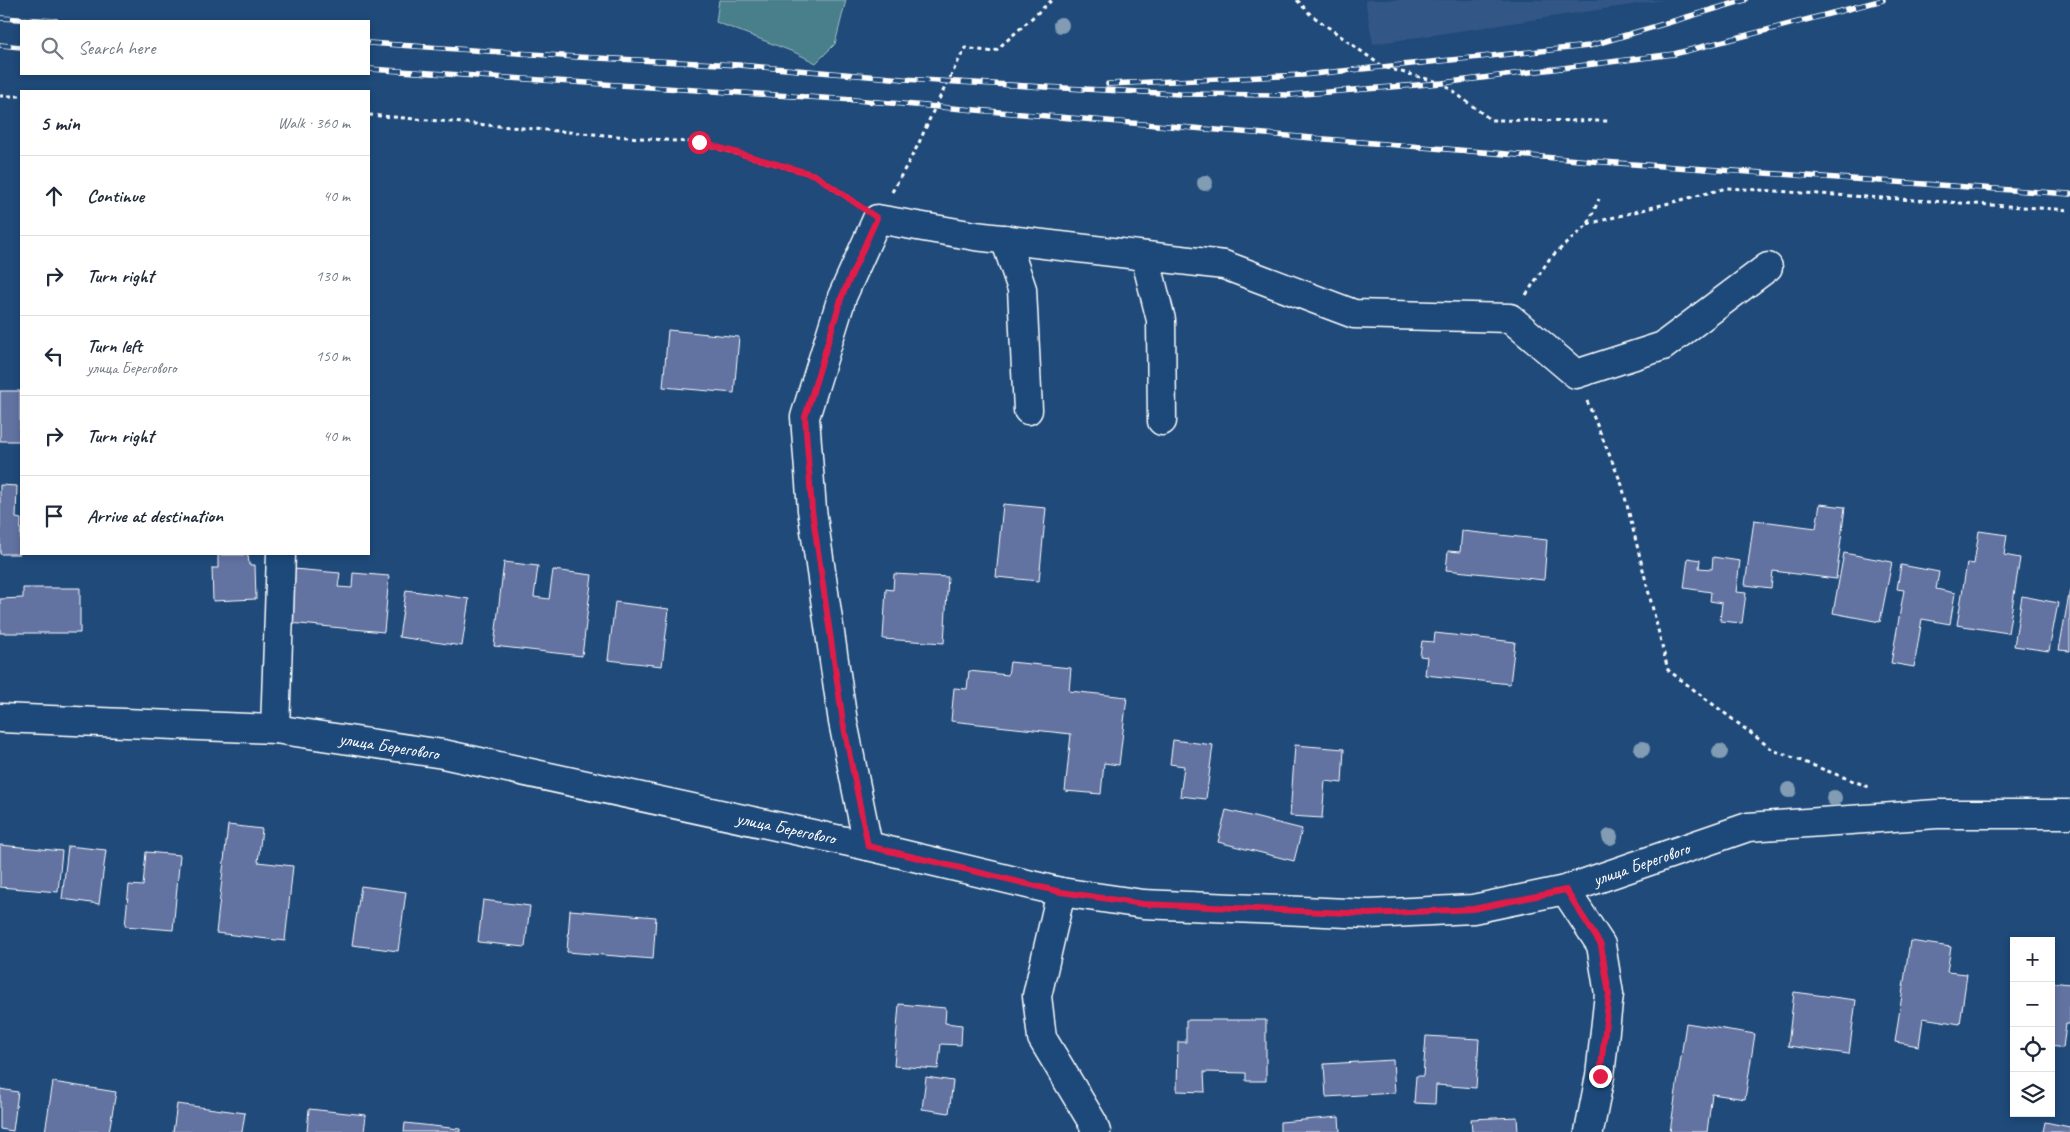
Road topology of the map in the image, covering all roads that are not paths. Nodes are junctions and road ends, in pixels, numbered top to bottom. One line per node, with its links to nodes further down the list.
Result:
1 (1005, 239): 2 (street); 4 (street); 10 (street)
2 (1145, 256): 3 (street); 5 (street)
3 (1768, 267)
4 (1028, 410)
5 (1162, 421)
6 (281, 555): 8 (street)
7 (0, 718): 8 (street, улица Берегового)
8 (275, 729): 10 (street, улица Берегового)
9 (2070, 814): 11 (street, улица Берегового)
10 (868, 846): 12 (street, улица Берегового)
11 (1566, 890): 12 (street, улица Берегового); 14 (street)
12 (1061, 892): 13 (street)
13 (1096, 1132)
14 (1589, 1132)

